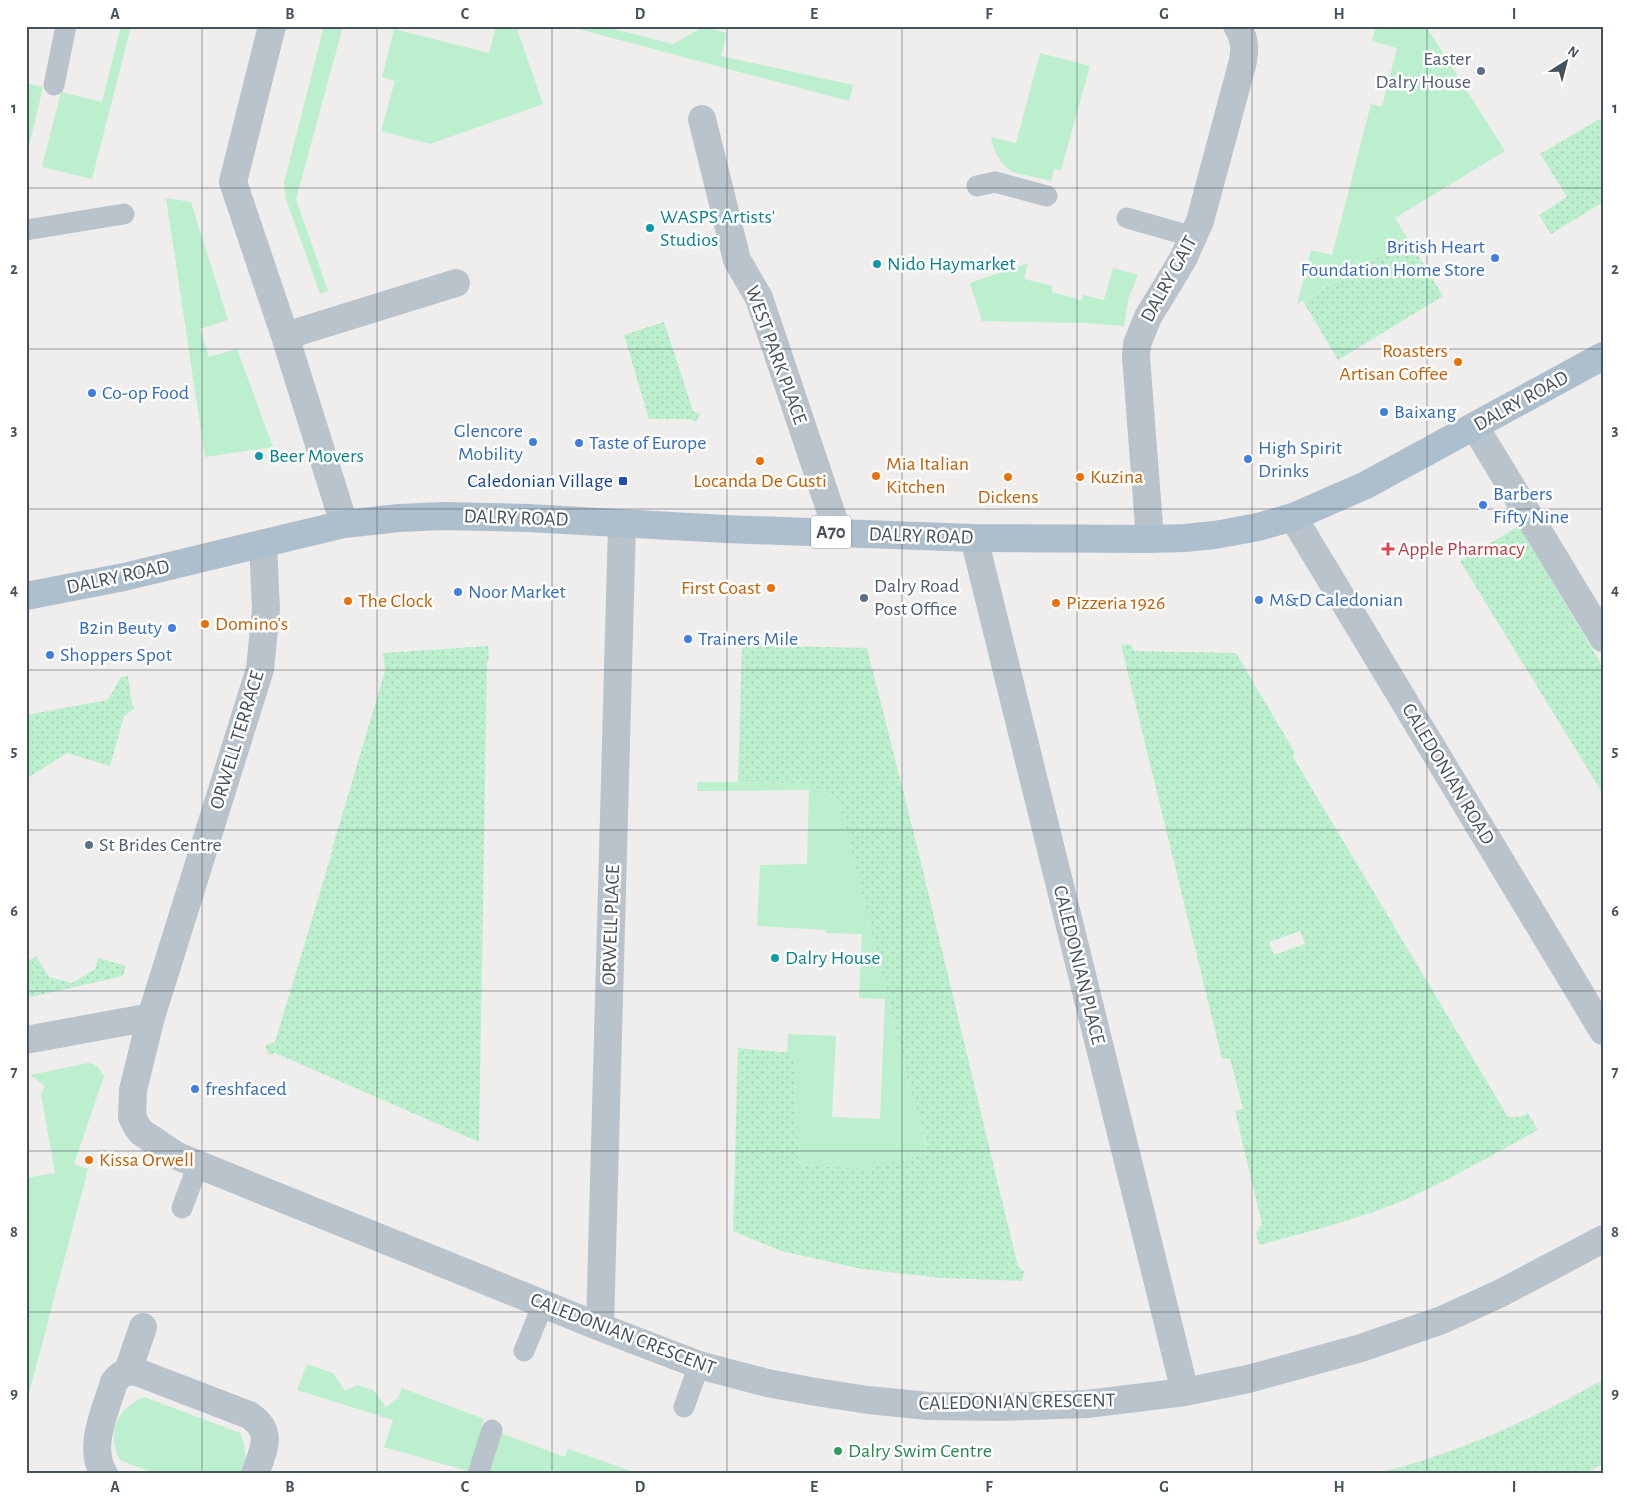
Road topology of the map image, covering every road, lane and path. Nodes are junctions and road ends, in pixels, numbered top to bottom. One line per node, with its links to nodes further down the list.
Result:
1 (66, 26): 4 (lane)
2 (272, 26): 13 (street)
3 (1237, 26): 11 (street, DALRY GAIT)
4 (54, 85)
5 (702, 119): 19 (street, WEST PARK PLACE)
6 (977, 186): 7 (lane)
7 (1047, 196)
8 (124, 214): 10 (lane)
9 (1127, 218): 11 (lane)
10 (26, 230)
11 (1194, 237): 21 (street, DALRY GAIT)
12 (456, 283): 13 (street)
13 (285, 336): 17 (street)
14 (1602, 358): 15 (main road, DALRY ROAD / A70)
15 (1474, 427): 16 (main road, DALRY ROAD / A70); 24 (street)
16 (1293, 517): 21 (main road, DALRY ROAD / A70); 26 (street, CALEDONIAN ROAD)
17 (344, 524): 18 (main road, DALRY ROAD / A70); 22 (main road, DALRY ROAD / A70)
18 (622, 524): 19 (main road, DALRY ROAD / A70); 34 (street, ORWELL PLACE)
19 (838, 532): 20 (main road, DALRY ROAD / A70)
20 (974, 538): 21 (main road, DALRY ROAD / A70); 38 (street, CALEDONIAN PLACE)
21 (1150, 539)
22 (263, 544): 23 (main road, DALRY ROAD / A70); 25 (street, ORWELL TERRACE)
23 (26, 596)
24 (1603, 638)
25 (152, 1018): 27 (street); 28 (street, ORWELL TERRACE)
26 (1603, 1032)
27 (26, 1040)
28 (132, 1117): 29 (street, CALEDONIAN CRESCENT)
29 (198, 1165): 30 (lane); 32 (street, CALEDONIAN CRESCENT)
30 (182, 1208)
31 (1603, 1239): 38 (street, CALEDONIAN CRESCENT)
32 (543, 1304): 34 (street, CALEDONIAN CRESCENT); 35 (lane)
33 (143, 1327): 37 (street)
34 (600, 1327): 36 (street, CALEDONIAN CRESCENT)
35 (524, 1351)
36 (699, 1365): 38 (street, CALEDONIAN CRESCENT); 39 (lane)
37 (128, 1371): 41 (street); 42 (street)
38 (1185, 1392)
39 (684, 1407)
40 (492, 1430): 43 (lane)
41 (104, 1474)
42 (255, 1474)
43 (478, 1474)

